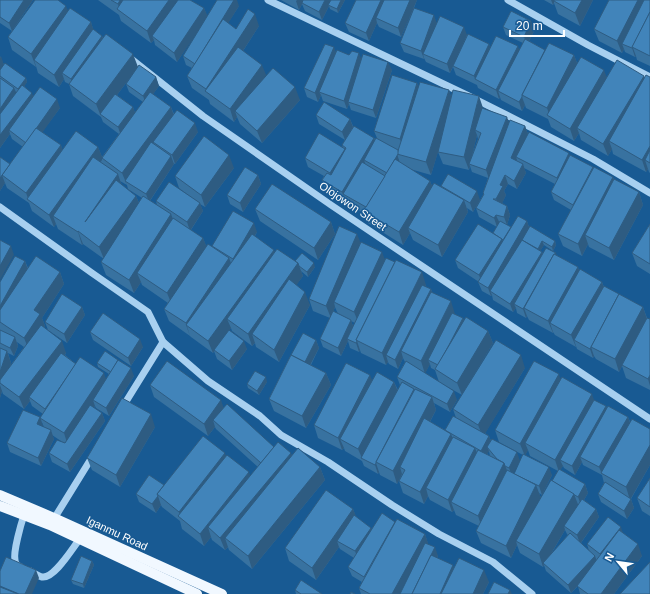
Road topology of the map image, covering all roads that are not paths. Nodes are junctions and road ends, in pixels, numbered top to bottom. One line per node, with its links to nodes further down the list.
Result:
1 (268, 0): 5 (street)
2 (508, 0): 4 (street)
3 (124, 54): 9 (street, Olojowon Street)
4 (650, 77)
5 (650, 193)
6 (0, 207): 7 (street)
7 (163, 342): 8 (street); 18 (street)
8 (117, 416)
9 (650, 419)
10 (96, 450): 14 (street)
11 (0, 495): 14 (main road, Iganmu Road)
12 (0, 506): 13 (main road, Iganmu Road)
13 (24, 515): 14 (main road, Iganmu Road); 15 (street)
14 (52, 522): 15 (main road, Iganmu Road); 17 (main road, Iganmu Road)
15 (79, 540): 16 (main road, Iganmu Road)
16 (191, 593)
17 (222, 594)
18 (532, 594)

